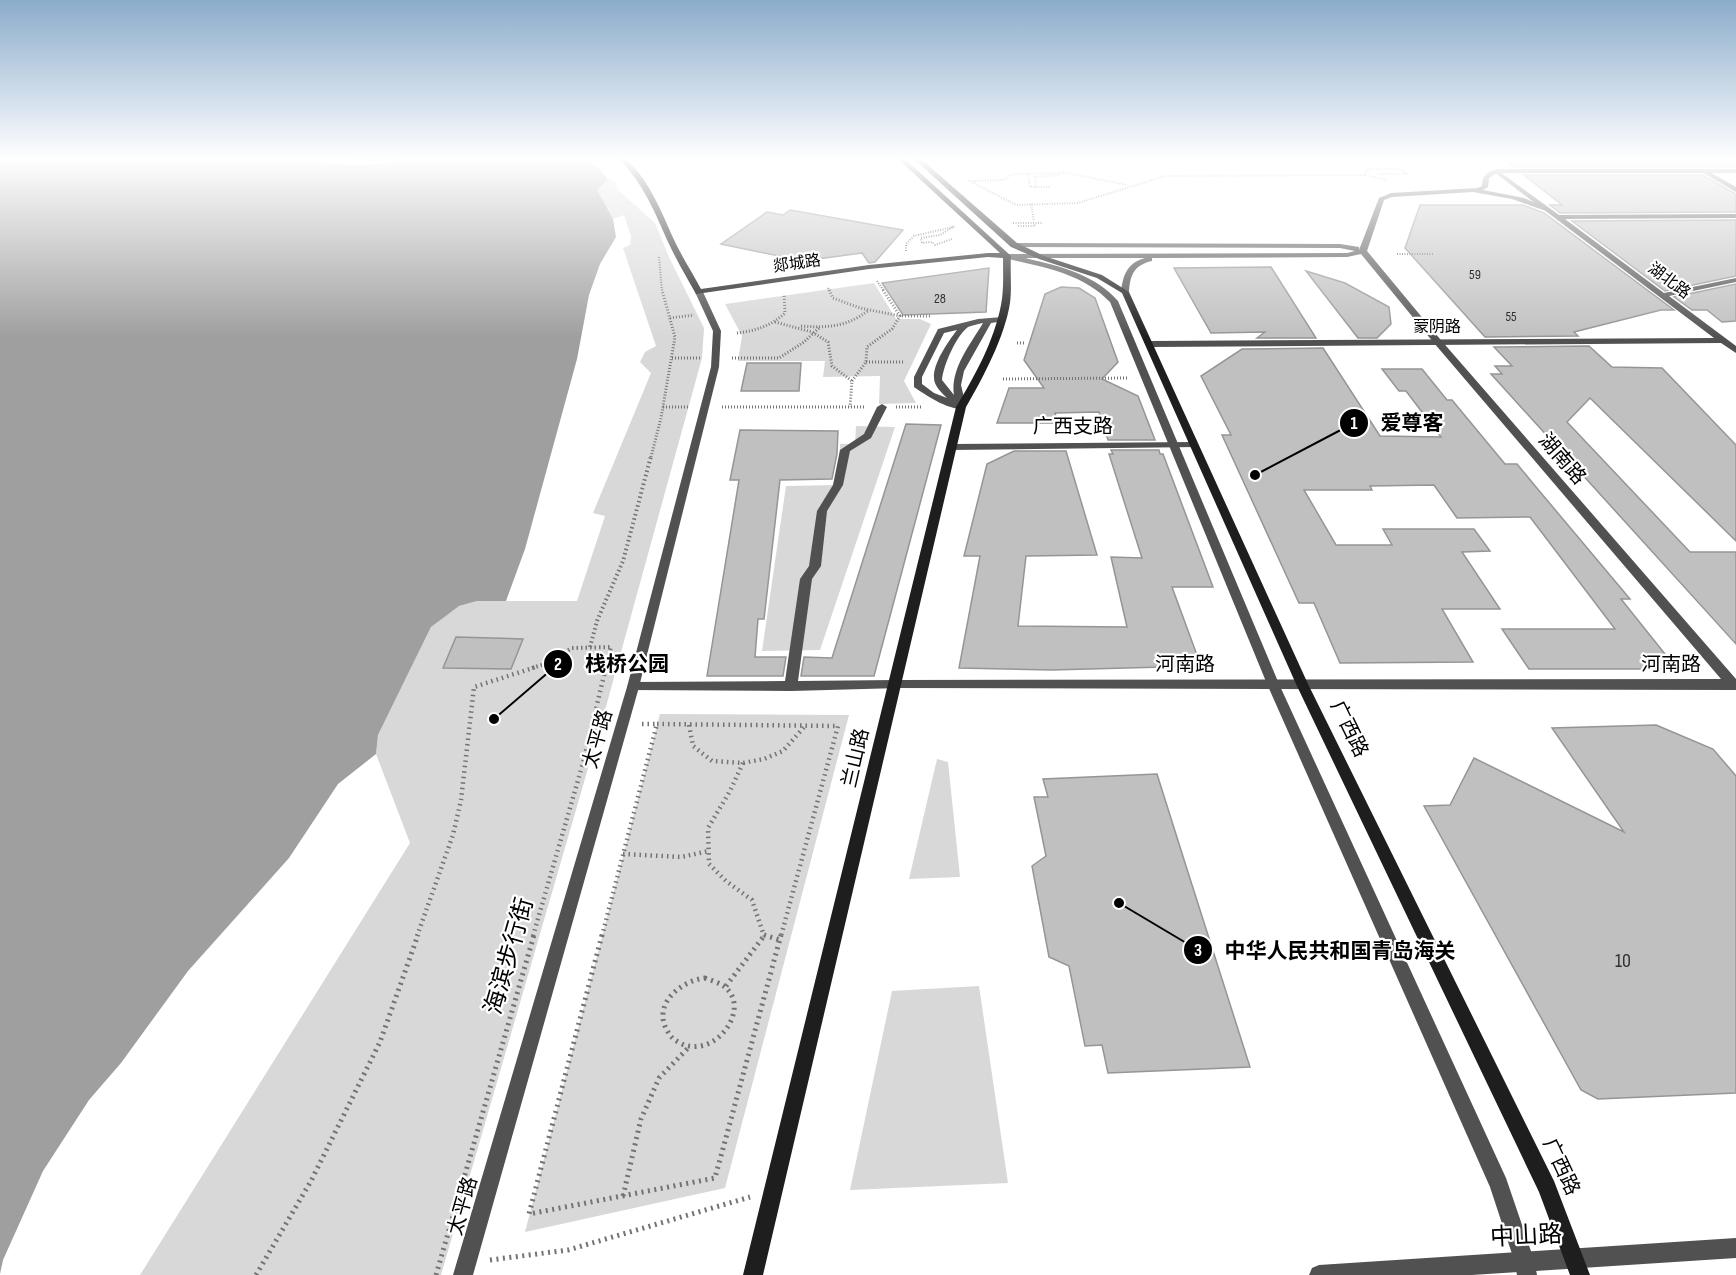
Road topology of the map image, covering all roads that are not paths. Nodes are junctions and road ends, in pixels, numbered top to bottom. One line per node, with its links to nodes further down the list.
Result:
1 (662, 218): 12 (main road, 太平路)
2 (967, 218): 8 (main road)
3 (984, 218): 6 (main road)
4 (1375, 218): 7 (street)
5 (1562, 218): 14 (street, 湖北路)
6 (1014, 245): 7 (street); 8 (main road); 10 (main road)
7 (1363, 251): 9 (street); 19 (street, 湖南路)
8 (1007, 255): 10 (street); 12 (main road, 郯城路); 15 (main road, 兰山路); 24 (street)
9 (1169, 255): 10 (street); 13 (street)
10 (1032, 256): 13 (main road)
11 (1736, 280): 14 (street)
12 (699, 292): 32 (street, 太平路)
13 (1125, 292): 20 (main road, 广西路)
14 (1663, 295): 18 (street, 湖北路)
15 (1002, 319): 16 (street); 23 (main road, 兰山路)
16 (988, 321): 17 (street); 23 (street)
17 (967, 325): 23 (street); 23 (street)
18 (1723, 340): 19 (street, 蒙阴路); 21 (street, 湖北路)
19 (1437, 341): 20 (street, 蒙阴路); 31 (street, 湖南路)
20 (1150, 344): 25 (main road, 广西路)
21 (1736, 350)
22 (882, 407): 30 (street)
23 (962, 407): 26 (main road, 兰山路)
24 (1175, 445): 25 (street, 广西支路); 26 (street, 广西支路); 27 (street)
25 (1194, 445): 28 (main road, 广西路)
26 (952, 447): 29 (main road, 兰山路)
27 (1273, 684): 28 (street, 河南路); 29 (street, 河南路); 35 (street)
28 (1302, 684): 31 (street, 河南路); 34 (main road, 广西路)
29 (896, 685): 30 (street, 河南路); 37 (main road, 兰山路)
30 (791, 686): 32 (street, 河南路)
31 (1735, 686)
32 (633, 687): 36 (street, 太平路)
33 (1736, 1248): 34 (street, 中山路)
34 (1578, 1267): 35 (street, 中山路)
35 (1526, 1268): 38 (street, 中山路)
36 (465, 1269)
37 (753, 1275)
38 (1320, 1275)

